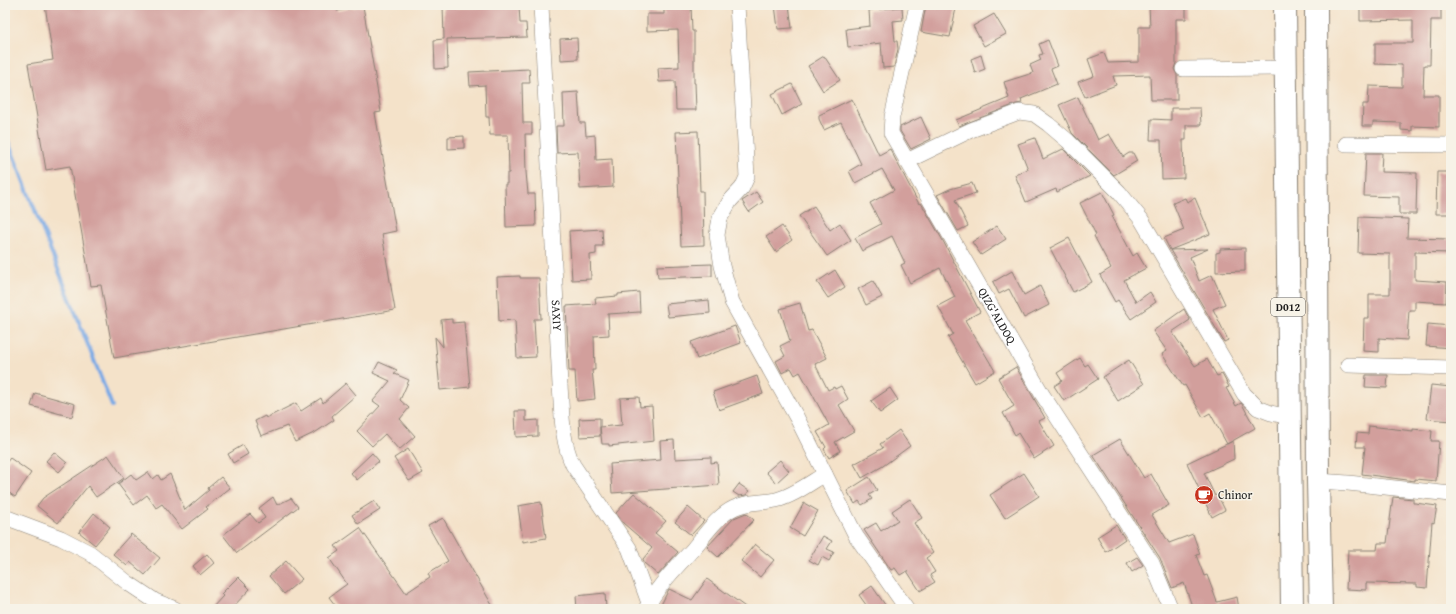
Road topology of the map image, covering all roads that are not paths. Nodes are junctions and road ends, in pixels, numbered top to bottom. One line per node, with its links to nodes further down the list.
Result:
1 (541, 5): 22 (street, SAXIY)
2 (737, 5): 18 (street)
3 (917, 5): 12 (street, QIZG'ALDOQ)
4 (1285, 5): 6 (highway, D012)
5 (1316, 5): 8 (highway, D012)
6 (1286, 68): 7 (street); 9 (highway, D012)
7 (1183, 69)
8 (1317, 93): 9 (highway); 13 (highway, D012)
9 (1286, 94): 14 (highway, D012)
10 (1346, 144): 11 (street)
11 (1451, 145)
12 (907, 160): 17 (street); 25 (street, QIZG'ALDOQ)
13 (1318, 295): 14 (highway); 19 (highway, D012)
14 (1288, 297): 17 (highway, D012)
15 (1348, 365): 16 (street)
16 (1451, 368)
17 (1289, 417): 26 (highway, D012)
18 (824, 474): 22 (street); 24 (street)
19 (1318, 481): 20 (street); 27 (highway, D012)
20 (1451, 494)
21 (5, 517): 23 (street)
22 (648, 606)
23 (174, 609)
24 (907, 609)
25 (1171, 609)
26 (1292, 609)
27 (1321, 609)

